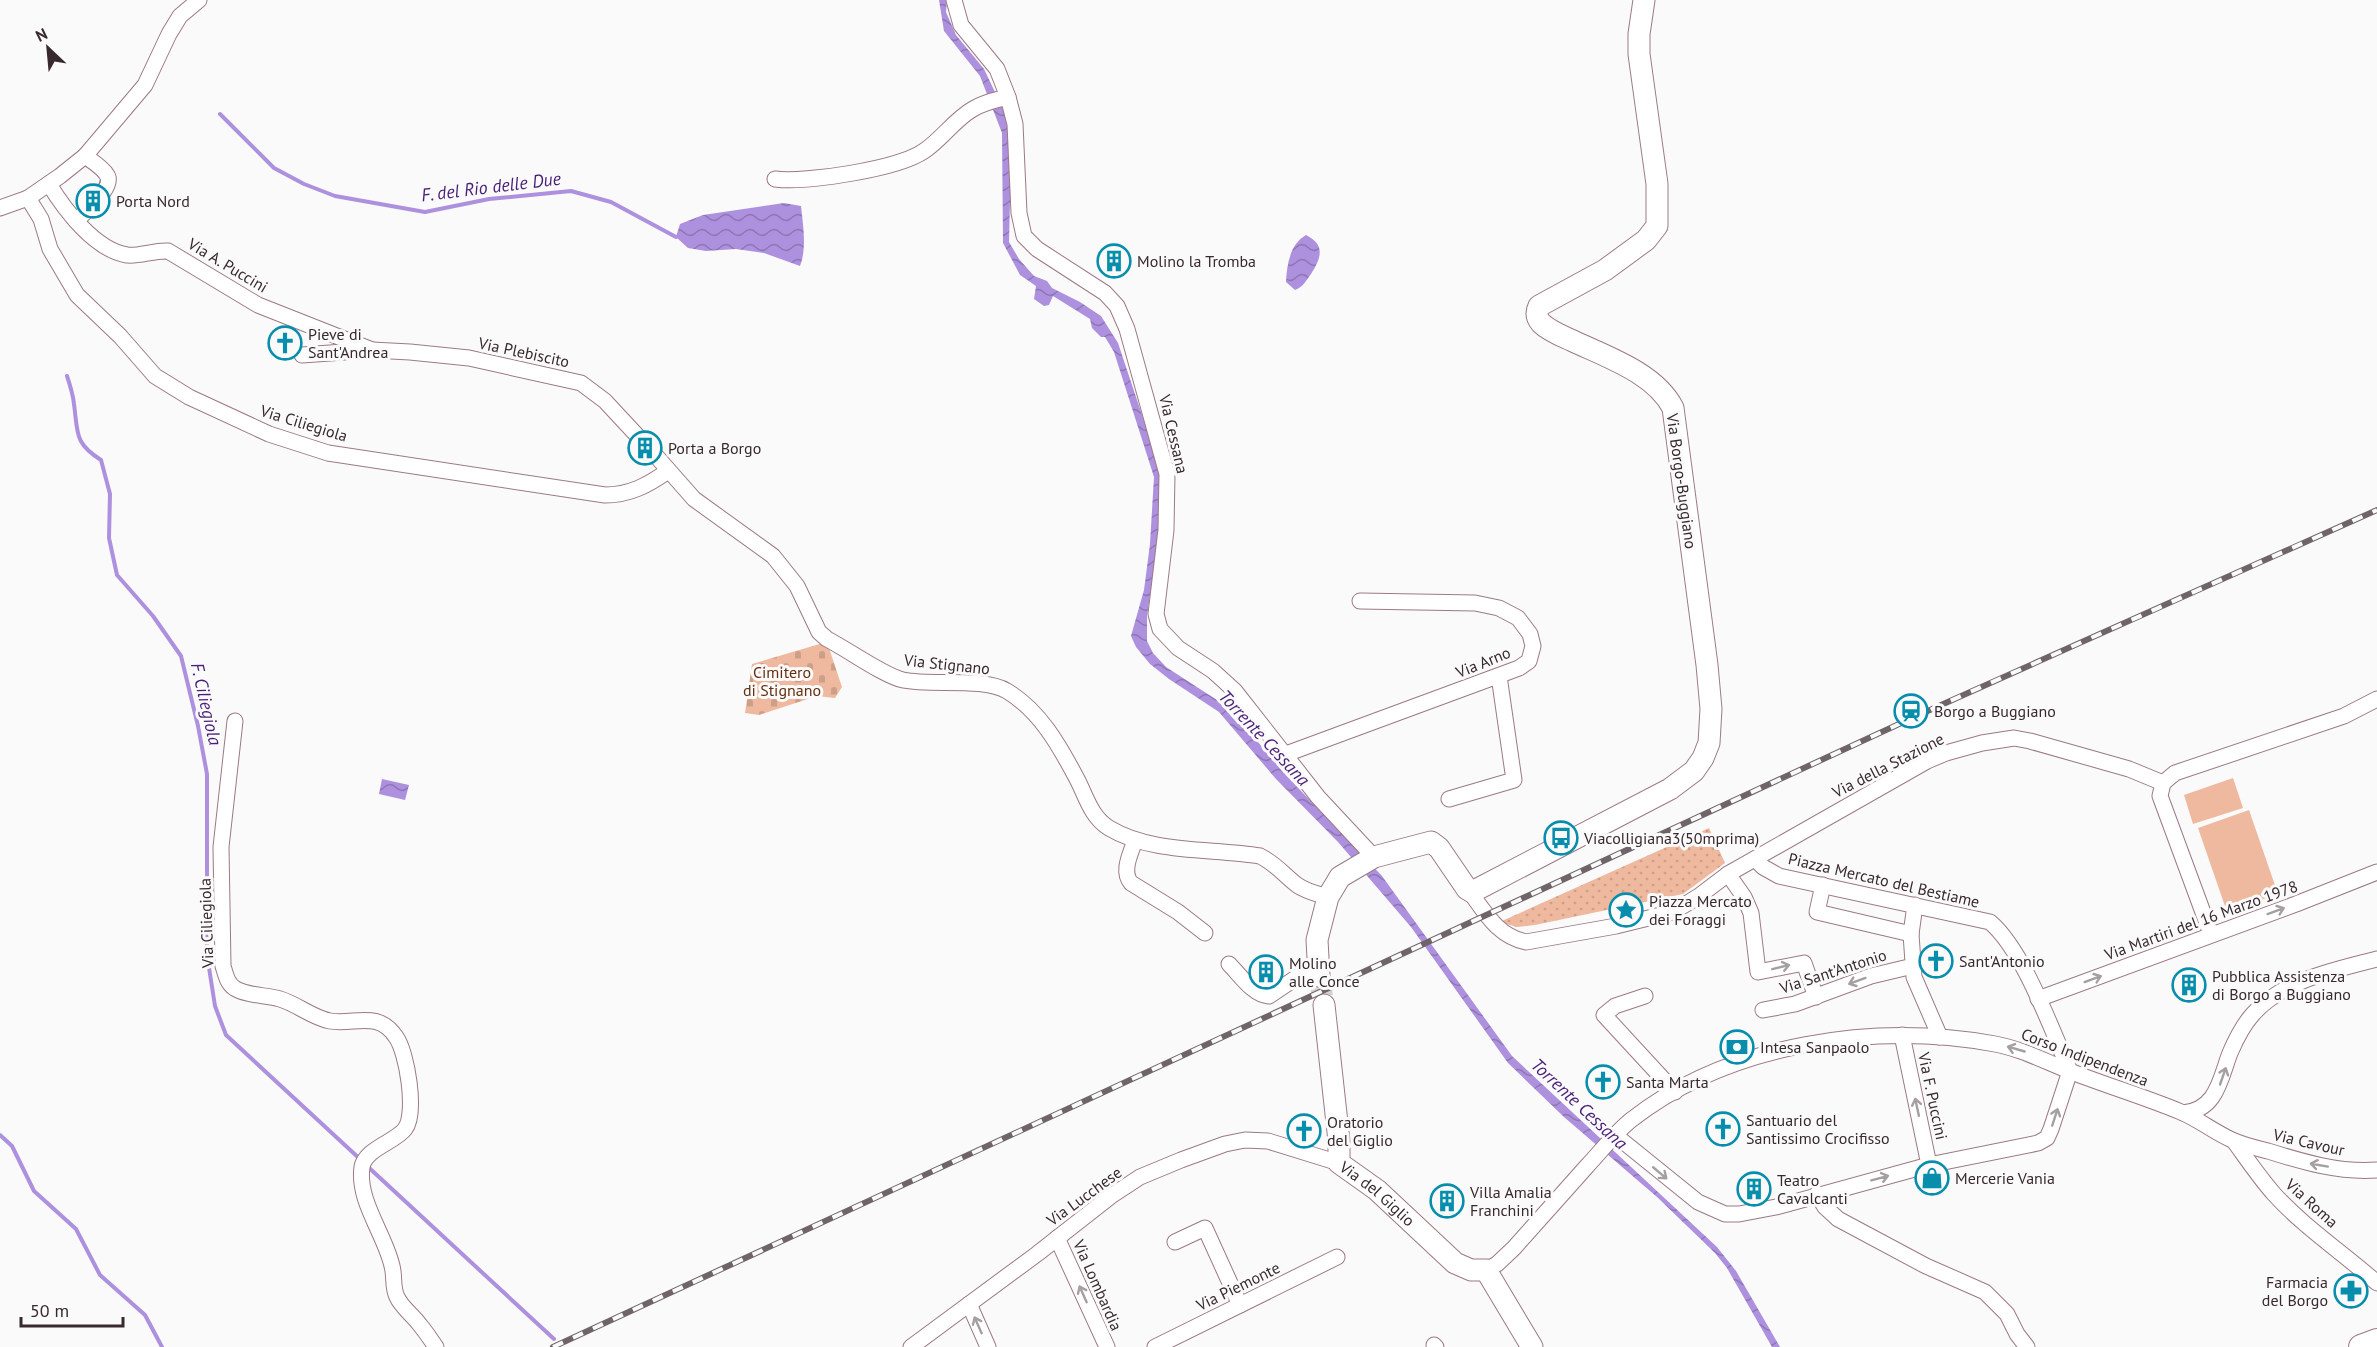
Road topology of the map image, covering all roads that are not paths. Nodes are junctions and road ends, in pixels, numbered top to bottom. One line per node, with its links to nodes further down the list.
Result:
1 (199, 0): 5 (street)
2 (954, 0): 4 (street, Via Cessana)
3 (1644, 0): 27 (street, Via Borgo-Buggiano)
4 (1008, 97): 6 (street); 18 (street, Via Cessana)
5 (85, 156): 7 (street); 10 (street)
6 (775, 179)
7 (49, 184): 8 (street); 10 (street, Via A. Puccini)
8 (28, 198): 9 (street); 13 (street, Via Ciliegiola)
9 (0, 208)
10 (76, 222): 11 (street, Via A. Puccini)
11 (372, 350): 12 (street); 13 (street, Via Plebiscito)
12 (302, 355)
13 (668, 471): 21 (street, Via Stignano)
14 (1360, 601): 15 (street, Via Arno)
15 (1499, 676): 18 (street, Via Arno); 20 (street)
16 (2377, 699): 19 (street)
17 (235, 720): 61 (street, Via Ciliegiola)
18 (1286, 754): 22 (street, Via Cessana)
19 (2163, 783): 23 (street, Via della Stazione); 32 (street)
20 (1449, 799)
21 (1135, 840): 28 (street, Via Stignano); 30 (street)
22 (1374, 857): 27 (street); 28 (street)
23 (1749, 862): 25 (street, Via della Stazione); 26 (street, Piazza Mercato del Bestiame)
24 (2377, 872): 32 (street, Via Martiri del 16 Marzo 1978, one-way to 24)
25 (1728, 874): 27 (street, Via della Stazione); 38 (street, one-way to 38)
26 (1823, 885): 29 (street, Piazza Mercato del Bestiame); 31 (street)
27 (1470, 892)
28 (1328, 897): 36 (street)
29 (1916, 905): 31 (street); 39 (street, Piazza Mercato del Bestiame)
30 (1205, 933)
31 (1911, 934): 35 (street)
32 (2211, 934): 39 (street, Via Martiri del 16 Marzo 1978, one-way to 32)
33 (2377, 959): 46 (street, one-way to 33)
34 (1229, 964): 36 (street)
35 (1913, 966): 38 (street, Via Sant'Antonio, one-way to 38); 43 (street)
36 (1318, 970)
37 (1645, 996): 45 (street)
38 (1816, 997): 41 (street, Via Sant'Antonio)
39 (2038, 999): 44 (street, Piazza Mercato del Bestiame)
40 (1324, 1005): 49 (street, Via del Giglio)
41 (1763, 1011)
42 (1902, 1035): 43 (street, Corso Indipendenza); 45 (street, Corso Indipendenza); 50 (street, Via F. Puccini, one-way to 42)
43 (1940, 1037): 44 (street, Corso Indipendenza, one-way to 43)
44 (2070, 1071): 46 (street, Corso Indipendenza); 50 (street, one-way to 44)
45 (1675, 1092): 47 (street, Corso Indipendenza)
46 (2183, 1113): 48 (street, Corso Indipendenza)
47 (1615, 1135): 52 (street, one-way to 52); 56 (street, Corso Indipendenza)
48 (2234, 1141): 51 (street, Via Cavour, one-way to 48); 57 (street, Via Roma)
49 (1339, 1162): 53 (street, Via Lucchese); 56 (street, Via del Giglio)
50 (1929, 1165): 52 (street, one-way to 50)
51 (2377, 1170)
52 (1817, 1194): 67 (street)
53 (1057, 1238): 58 (street, Via Lucchese); 64 (street, Via Lombardia, one-way to 53)
54 (1175, 1242): 59 (street)
55 (1337, 1257): 59 (street, Via Piemonte)
56 (1486, 1270): 66 (street)
57 (2377, 1283)
58 (969, 1304): 62 (street, Via Lucchese); 63 (street, one-way to 58)
59 (1240, 1305): 65 (street, Via Piemonte)
60 (2377, 1341): 68 (main road)
61 (436, 1347)
62 (911, 1347)
63 (988, 1347)
64 (1107, 1347)
65 (1155, 1347)
66 (1532, 1347)
67 (2027, 1347)
68 (2361, 1347)

